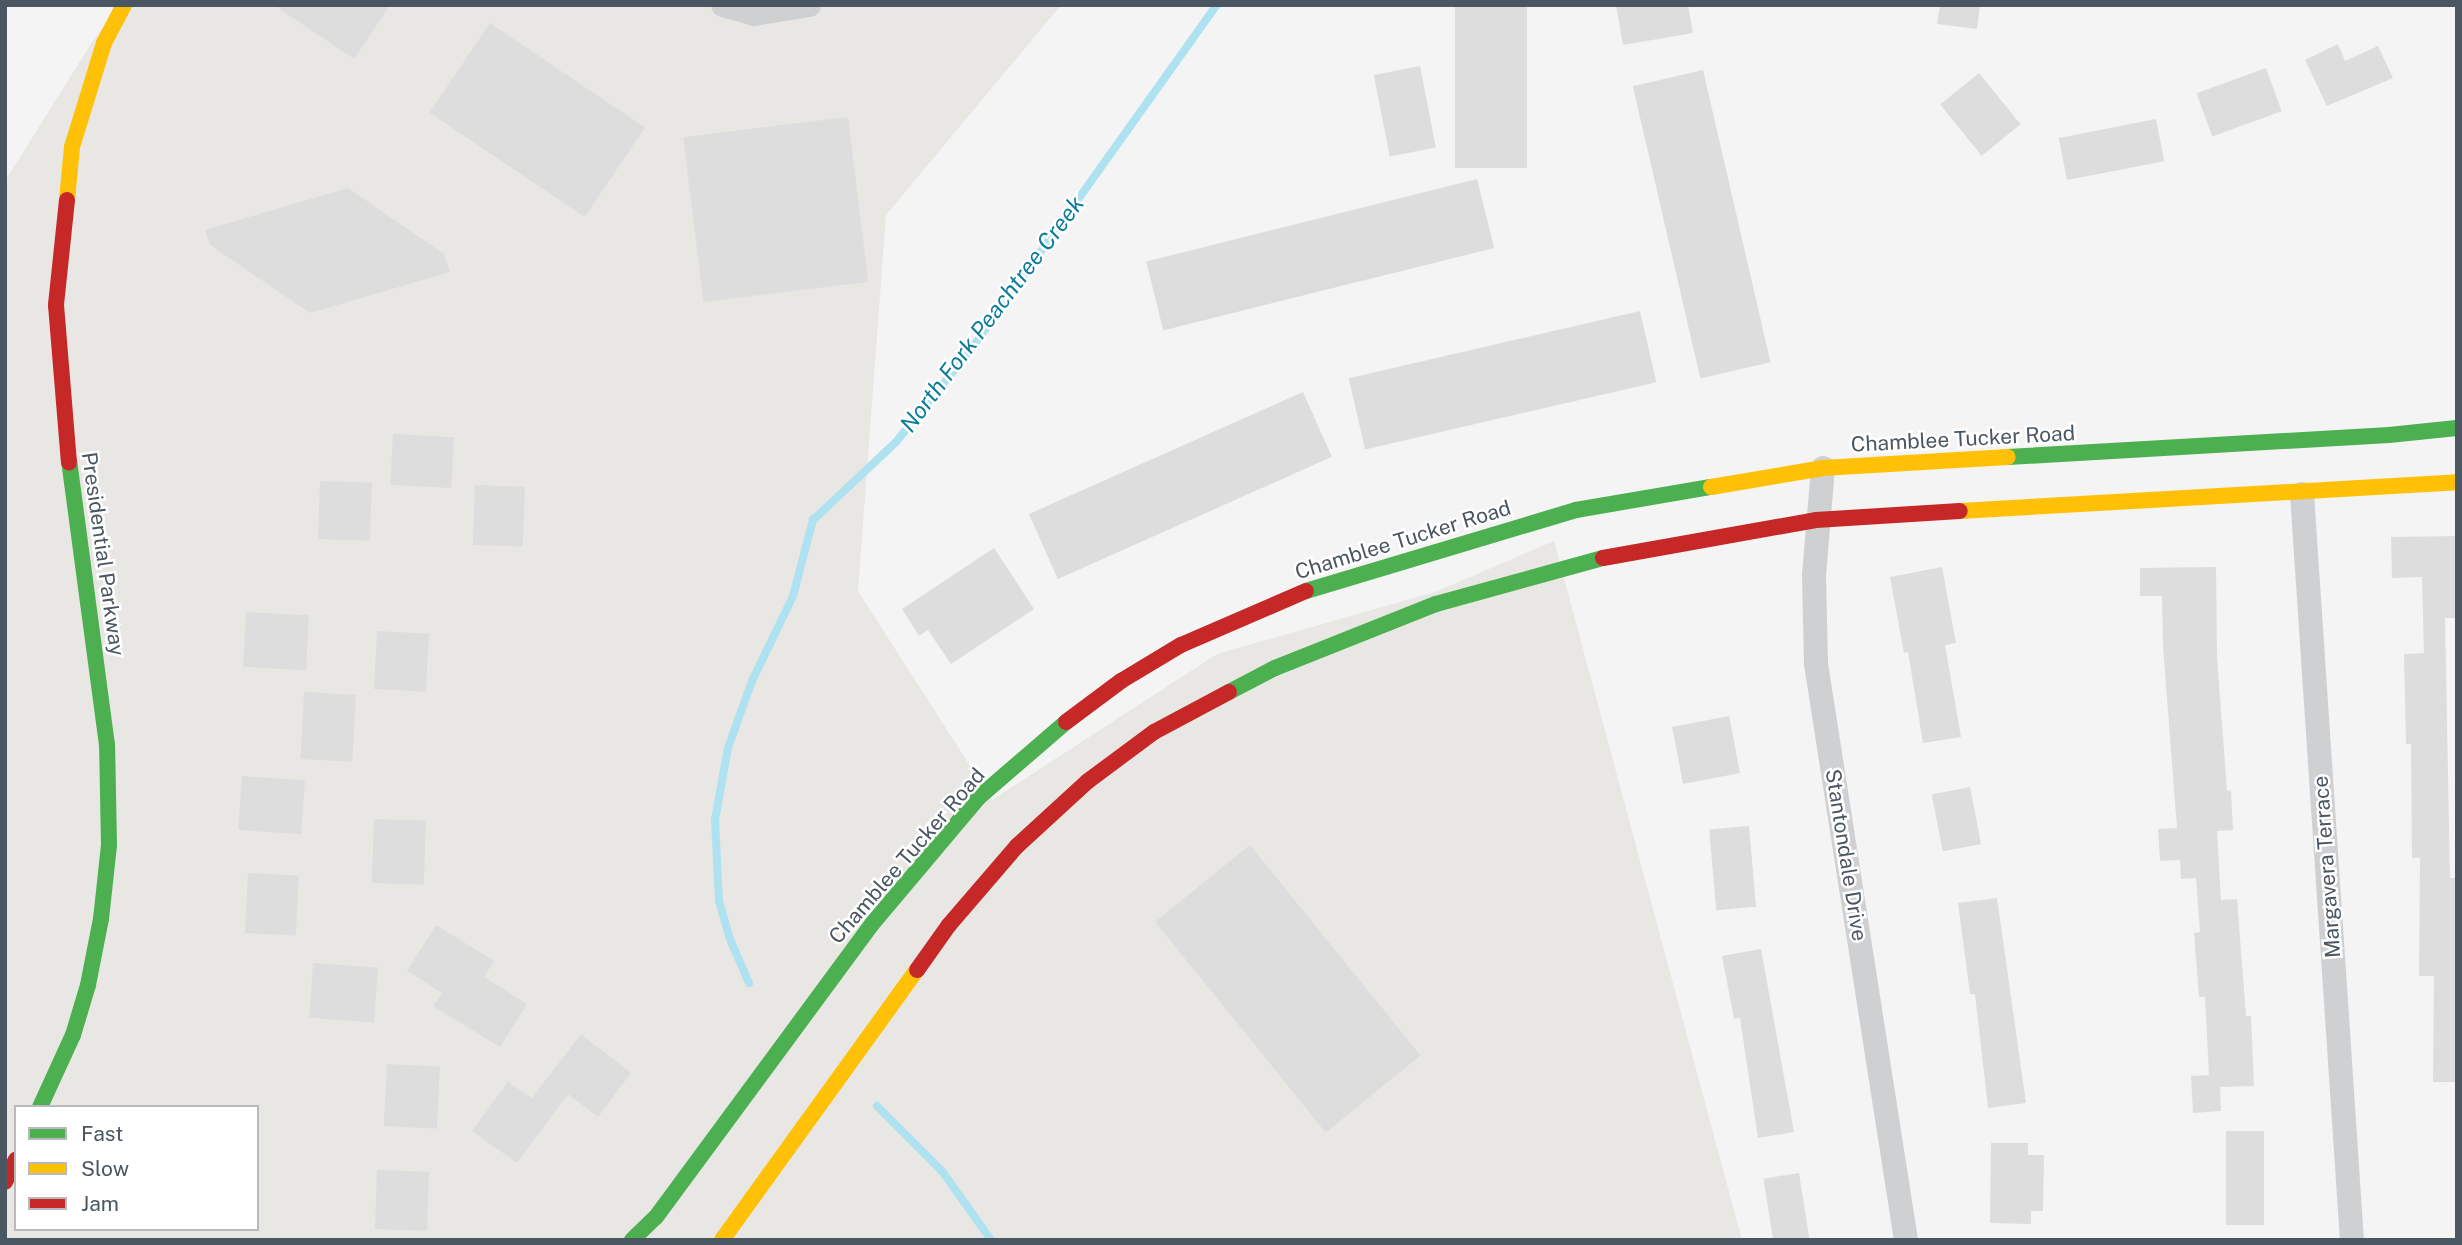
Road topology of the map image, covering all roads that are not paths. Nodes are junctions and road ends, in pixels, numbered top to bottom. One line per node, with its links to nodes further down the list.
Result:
1 (124, 5): 9 (main road, Presidential Parkway)
2 (723, 5): 3 (street)
3 (809, 5)
4 (2457, 428): 5 (main road, Chamblee Tucker Road)
5 (1823, 468): 8 (street, Stantondale Drive); 13 (main road, Chamblee Tucker Road)
6 (2457, 482): 7 (main road)
7 (2302, 494): 8 (main road); 17 (street, Margavera Terrace)
8 (1816, 520): 12 (main road); 16 (street, Stantondale Drive)
9 (41, 1105)
10 (14, 1163): 11 (main road)
11 (5, 1182)
12 (743, 1211): 14 (main road); 15 (main road)
13 (632, 1240)
14 (722, 1240)
15 (736, 1240)
16 (1906, 1240)
17 (2352, 1240)

